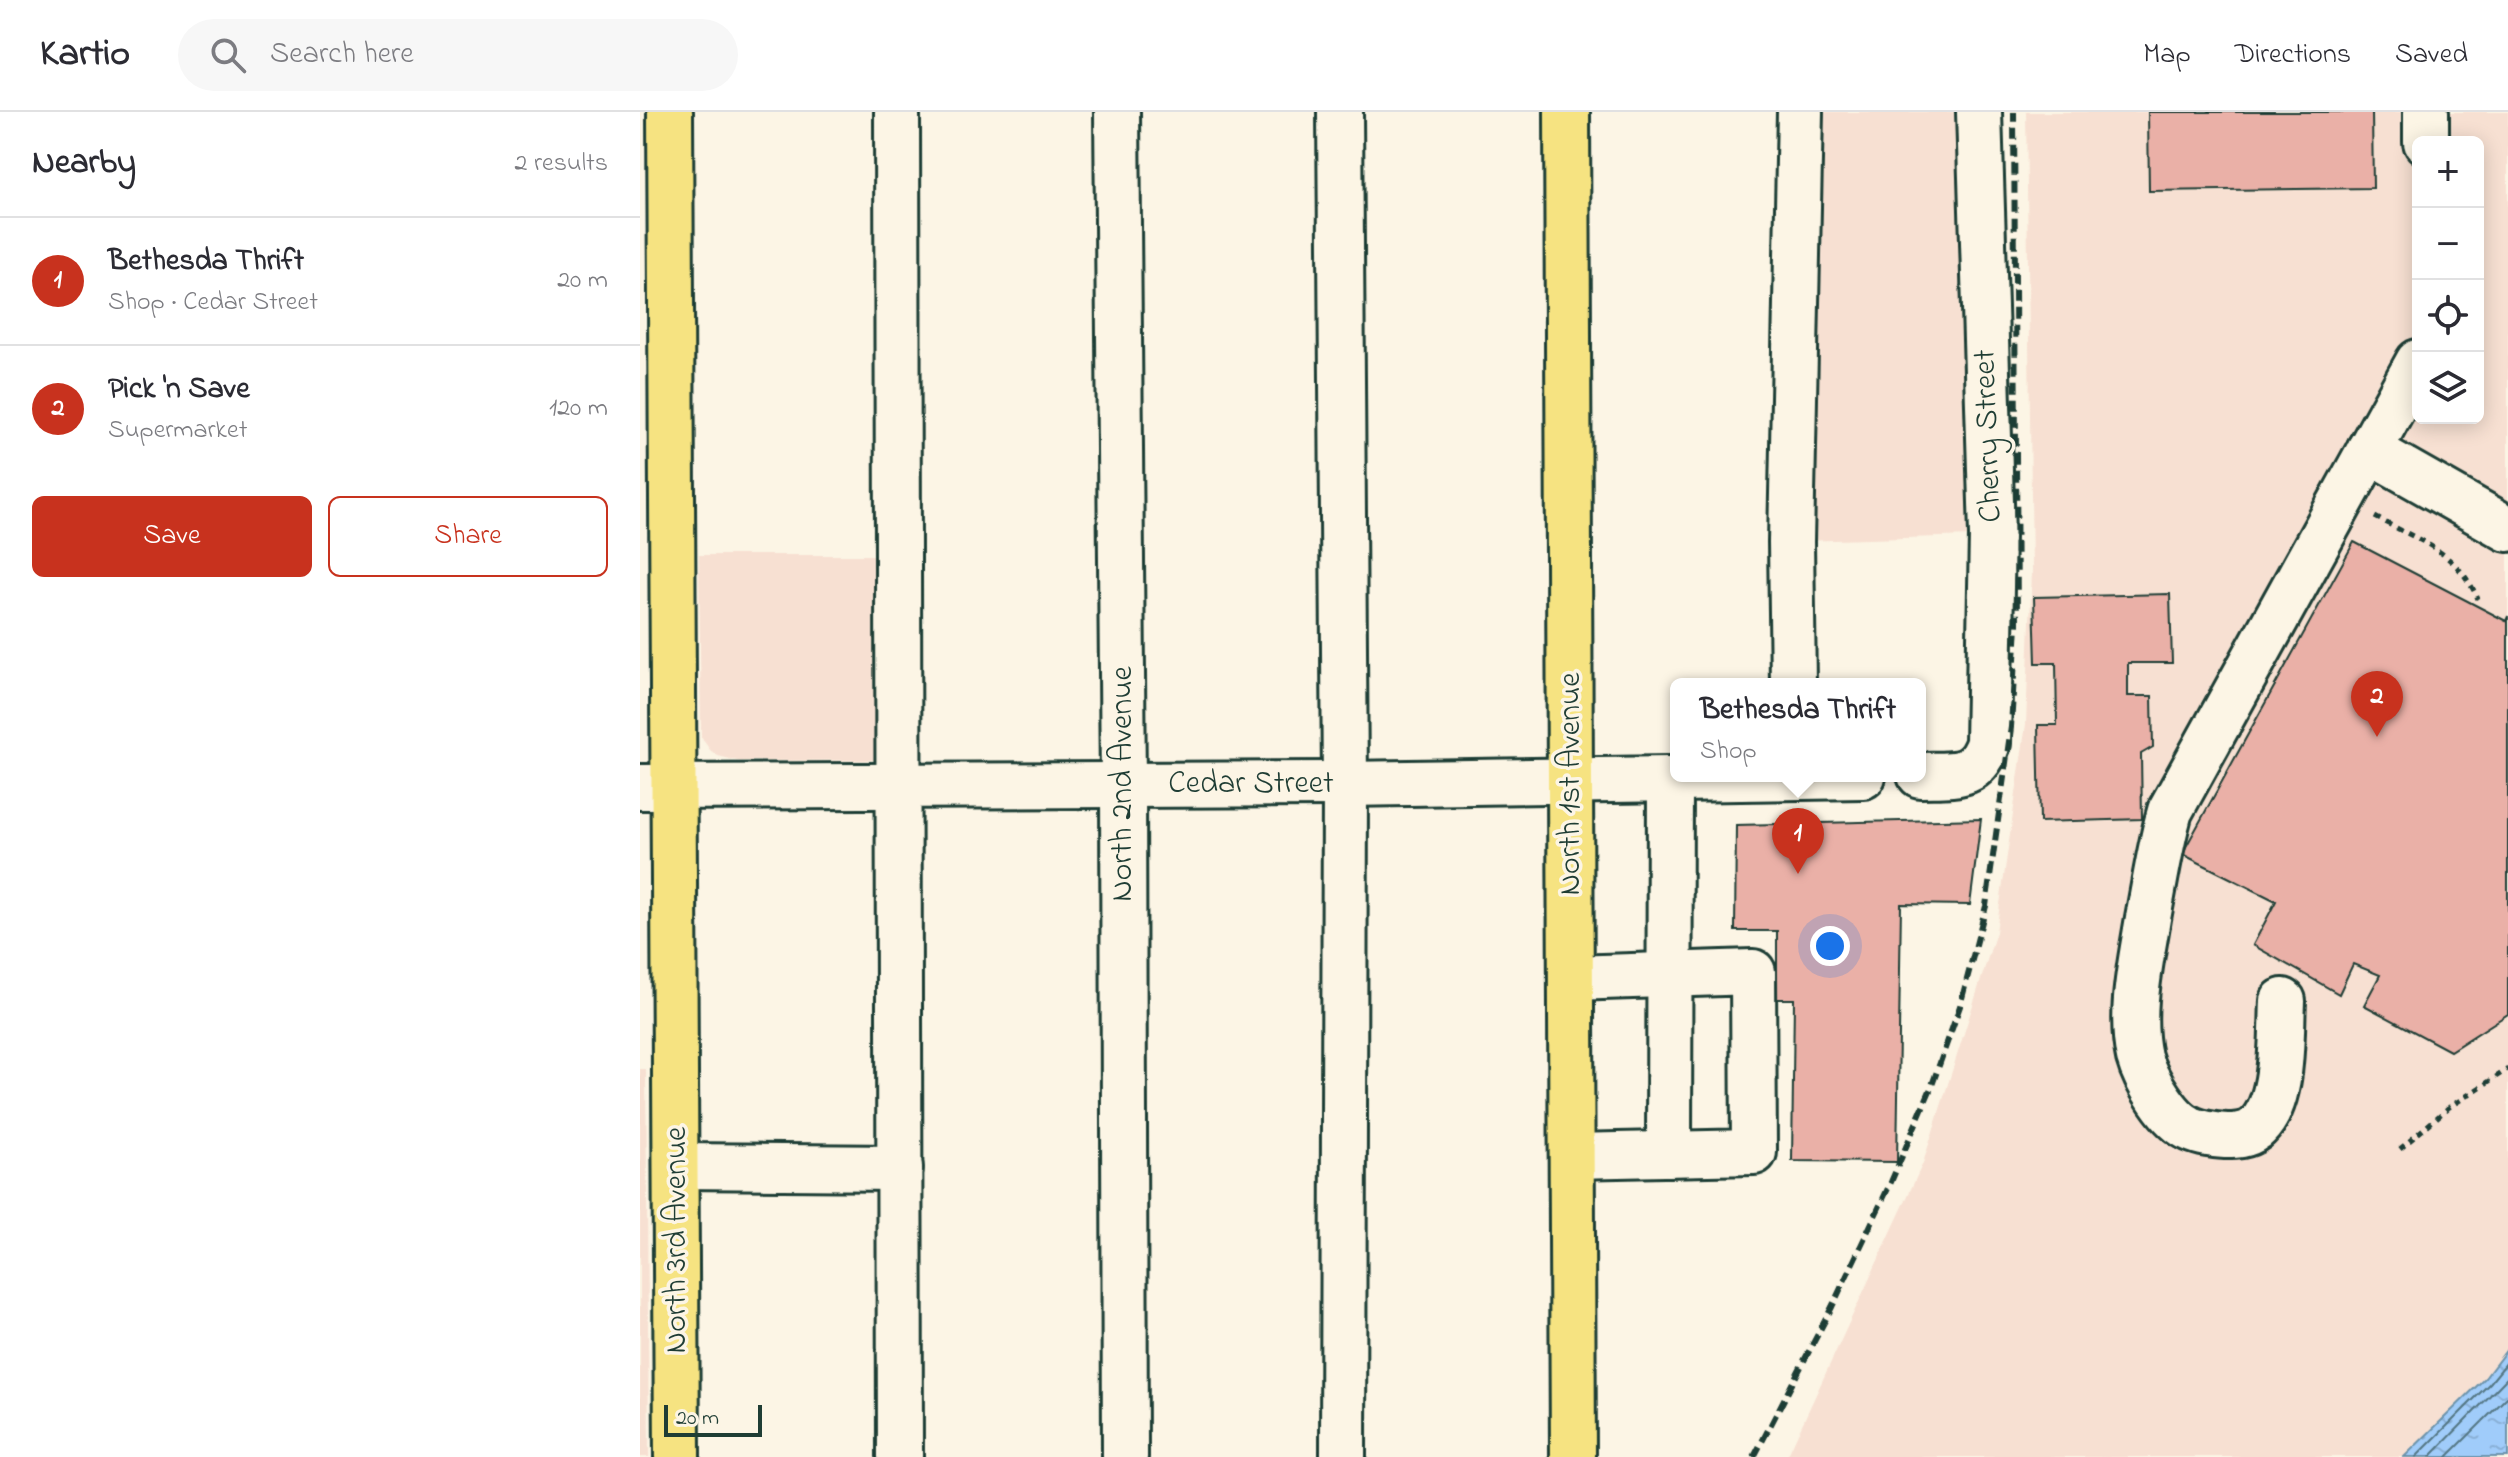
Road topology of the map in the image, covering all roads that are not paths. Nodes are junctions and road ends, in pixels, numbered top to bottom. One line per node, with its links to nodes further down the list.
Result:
1 (670, 112): 20 (main road, North 3rd Avenue)
2 (897, 112): 19 (street)
3 (1117, 112): 17 (street, North 2nd Avenue)
4 (1340, 112): 18 (street)
5 (1567, 112): 16 (main road, North 1st Avenue)
6 (1800, 112): 13 (street)
7 (1979, 112): 14 (street, Cherry Street)
8 (2426, 112): 9 (street)
9 (2426, 136)
10 (2412, 373): 11 (street)
11 (2369, 450): 12 (street); 23 (street)
12 (2508, 529)
13 (1793, 678)
14 (1926, 774)
15 (1670, 779): 16 (street, Cedar Street); 21 (street)
16 (1572, 780): 18 (street, Cedar Street); 22 (main road, North 1st Avenue)
17 (1123, 784): 18 (street, Cedar Street); 19 (street, Cedar Street); 30 (street, North 2nd Avenue)
18 (1345, 784): 31 (street)
19 (899, 786): 20 (street, Cedar Street); 27 (street)
20 (657, 787): 26 (main road, North 3rd Avenue)
21 (1668, 974): 22 (street); 24 (street); 24 (street)
22 (1572, 978): 25 (main road, North 1st Avenue)
23 (2283, 1001)
24 (1669, 1154): 25 (street)
25 (1572, 1156): 32 (main road, North 1st Avenue)
26 (676, 1166): 27 (street); 28 (main road, North 3rd Avenue)
27 (900, 1168): 29 (street)
28 (677, 1457)
29 (900, 1457)
30 (1125, 1457)
31 (1343, 1457)
32 (1573, 1457)

